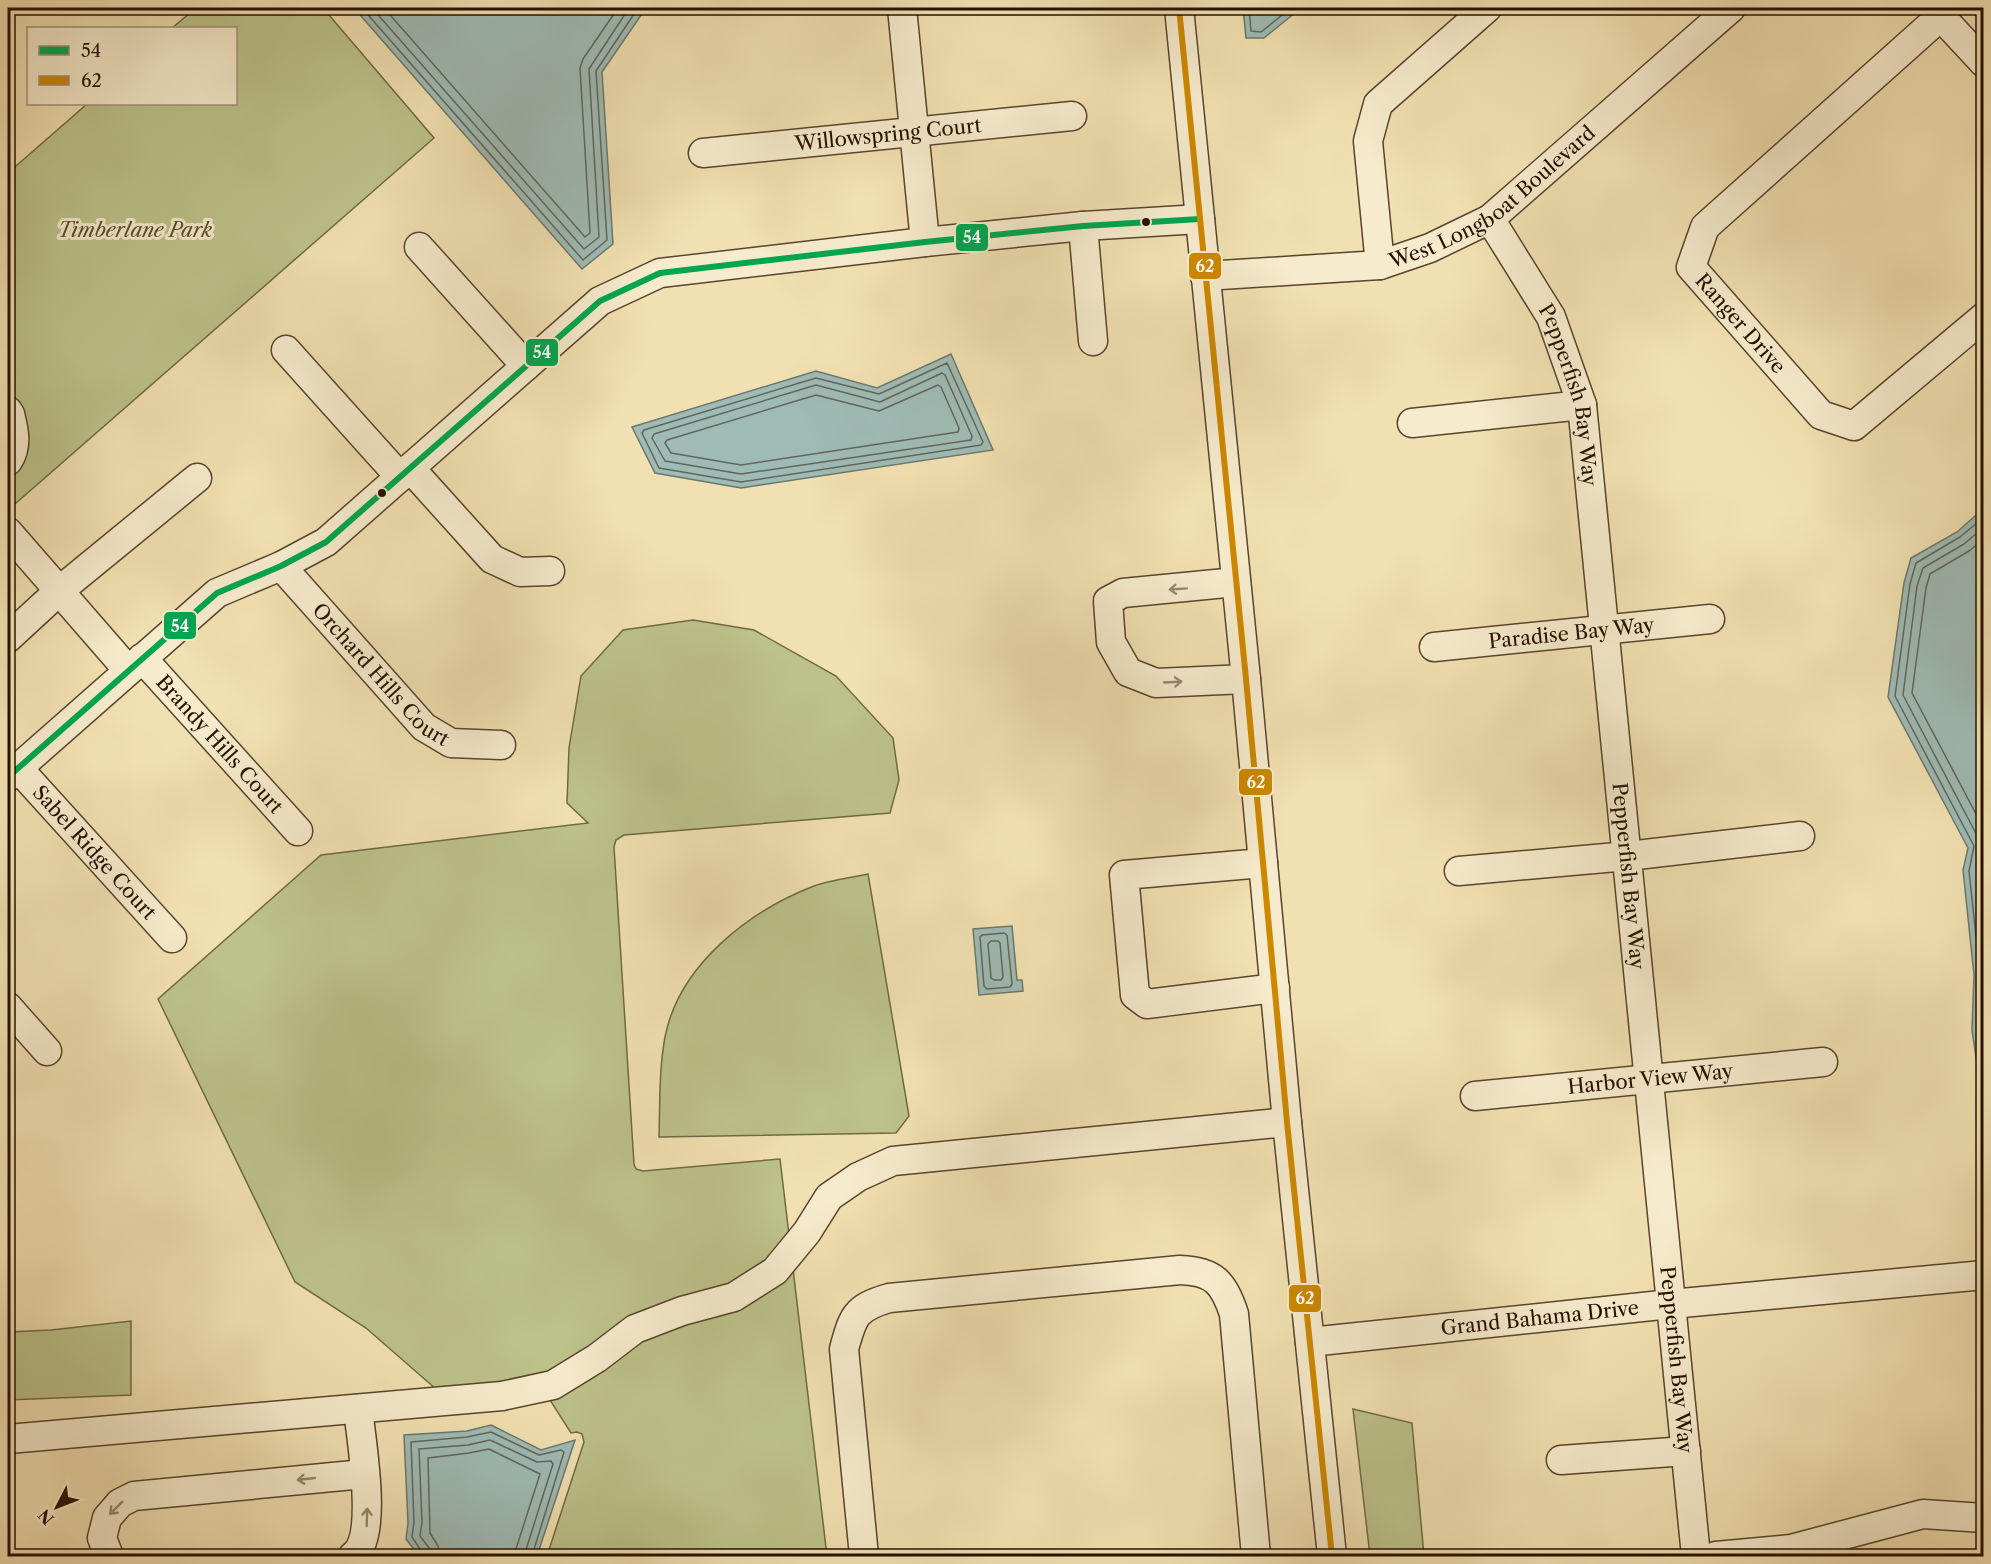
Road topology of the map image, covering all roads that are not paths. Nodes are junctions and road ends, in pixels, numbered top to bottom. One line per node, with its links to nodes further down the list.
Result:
1 (902, 8): 8 (street)
2 (1179, 8): 10 (street)
3 (1487, 8): 15 (street)
4 (1731, 8): 11 (street, West Longboat Boulevard)
5 (1937, 12): 6 (street); 17 (street, Ranger Drive)
6 (1983, 63)
7 (1072, 116): 8 (street, Willowspring Court)
8 (915, 132): 9 (street, Willowspring Court); 13 (street)
9 (703, 153)
10 (1200, 219): 12 (street); 16 (street)
11 (1490, 219): 15 (street, West Longboat Boulevard); 21 (street, Pepperfish Bay Way)
12 (1083, 226): 13 (street); 18 (street)
13 (926, 242): 20 (street)
14 (419, 247): 20 (street)
15 (1380, 265): 16 (street, West Longboat Boulevard)
16 (1206, 276): 30 (street)
17 (1983, 317)
18 (1094, 341)
19 (286, 351): 25 (street)
20 (526, 366): 25 (street)
21 (1582, 405): 23 (street); 33 (street, Pepperfish Bay Way)
22 (8, 411): 24 (street)
23 (1412, 423)
24 (8, 461)
25 (405, 472): 28 (street); 29 (street)
26 (196, 478): 31 (street)
27 (8, 532): 31 (street, Brandy Hills Court)
28 (281, 566): 36 (street); 38 (street, Orchard Hills Court)
29 (550, 571)
30 (1236, 582): 37 (street); 37 (street, one-way to 37)
31 (59, 591): 34 (street); 36 (street, Brandy Hills Court)
32 (1710, 619): 33 (street, Paradise Bay Way)
33 (1605, 631): 35 (street, Paradise Bay Way); 42 (street, Pepperfish Bay Way)
34 (8, 638)
35 (1434, 647)
36 (135, 664): 39 (street); 40 (street, Brandy Hills Court)
37 (1246, 679): 43 (street)
38 (501, 745)
39 (13, 772): 45 (street, Sabel Ridge Court)
40 (298, 831)
41 (1800, 836): 42 (street)
42 (1628, 856): 44 (street); 50 (street, Pepperfish Bay Way)
43 (1263, 863): 46 (street); 46 (street)
44 (1459, 871)
45 (172, 938)
46 (1275, 988): 52 (street)
47 (8, 1007): 48 (street)
48 (47, 1051)
49 (1823, 1062): 50 (street, Harbor View Way)
50 (1649, 1079): 51 (street, Harbor View Way); 54 (street, Pepperfish Bay Way)
51 (1475, 1096)
52 (1287, 1122): 55 (street); 56 (street)
53 (1983, 1275): 54 (street, Grand Bahama Drive)
54 (1671, 1304): 55 (street, Grand Bahama Drive); 58 (street, Pepperfish Bay Way)
55 (1310, 1342): 66 (street)
56 (358, 1409): 57 (street); 60 (street)
57 (8, 1439)
58 (1686, 1451): 59 (street); 67 (street, Pepperfish Bay Way)
59 (1561, 1460)
60 (364, 1474): 62 (street, one-way to 62); 63 (street, one-way to 60)
61 (1983, 1518): 68 (street)
62 (109, 1557)
63 (354, 1557)
64 (864, 1557): 65 (street)
65 (1256, 1557)
66 (1332, 1557)
67 (1696, 1557)
68 (1716, 1557)

